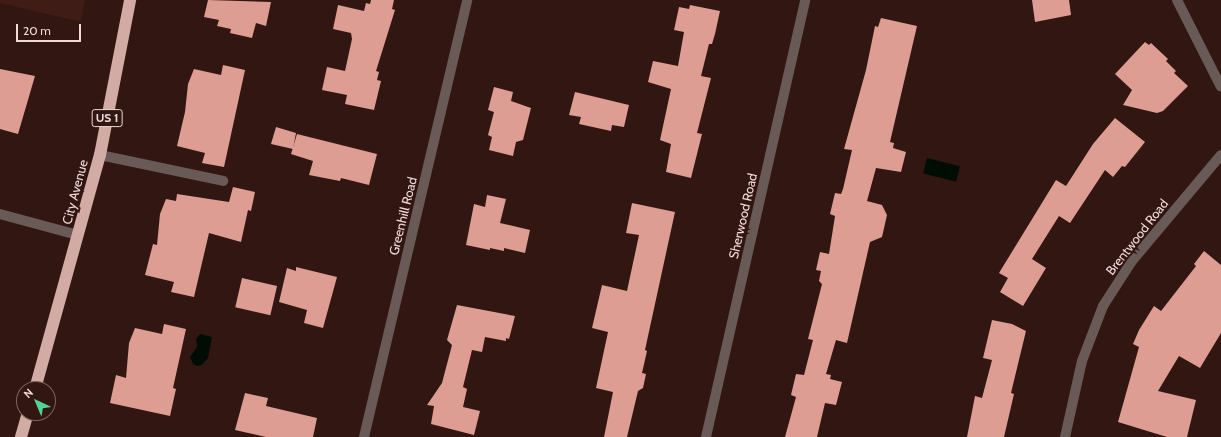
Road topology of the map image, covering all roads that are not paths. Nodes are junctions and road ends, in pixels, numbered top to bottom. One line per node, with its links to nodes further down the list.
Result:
1 (130, 0): 6 (highway, City Avenue / US 1)
2 (467, 0): 14 (street, Greenhill Road)
3 (805, 0): 15 (street, Sherwood Road)
4 (1177, 0): 5 (street)
5 (1221, 87)
6 (100, 155): 8 (street); 10 (highway, City Avenue / US 1)
7 (1221, 155): 16 (street, Brentwood Road)
8 (223, 181)
9 (0, 214): 10 (street)
10 (78, 235): 11 (highway, City Avenue / US 1)
11 (37, 381)
12 (26, 421): 13 (highway)
13 (21, 437)
14 (364, 437)
15 (706, 437)
16 (1066, 437)

